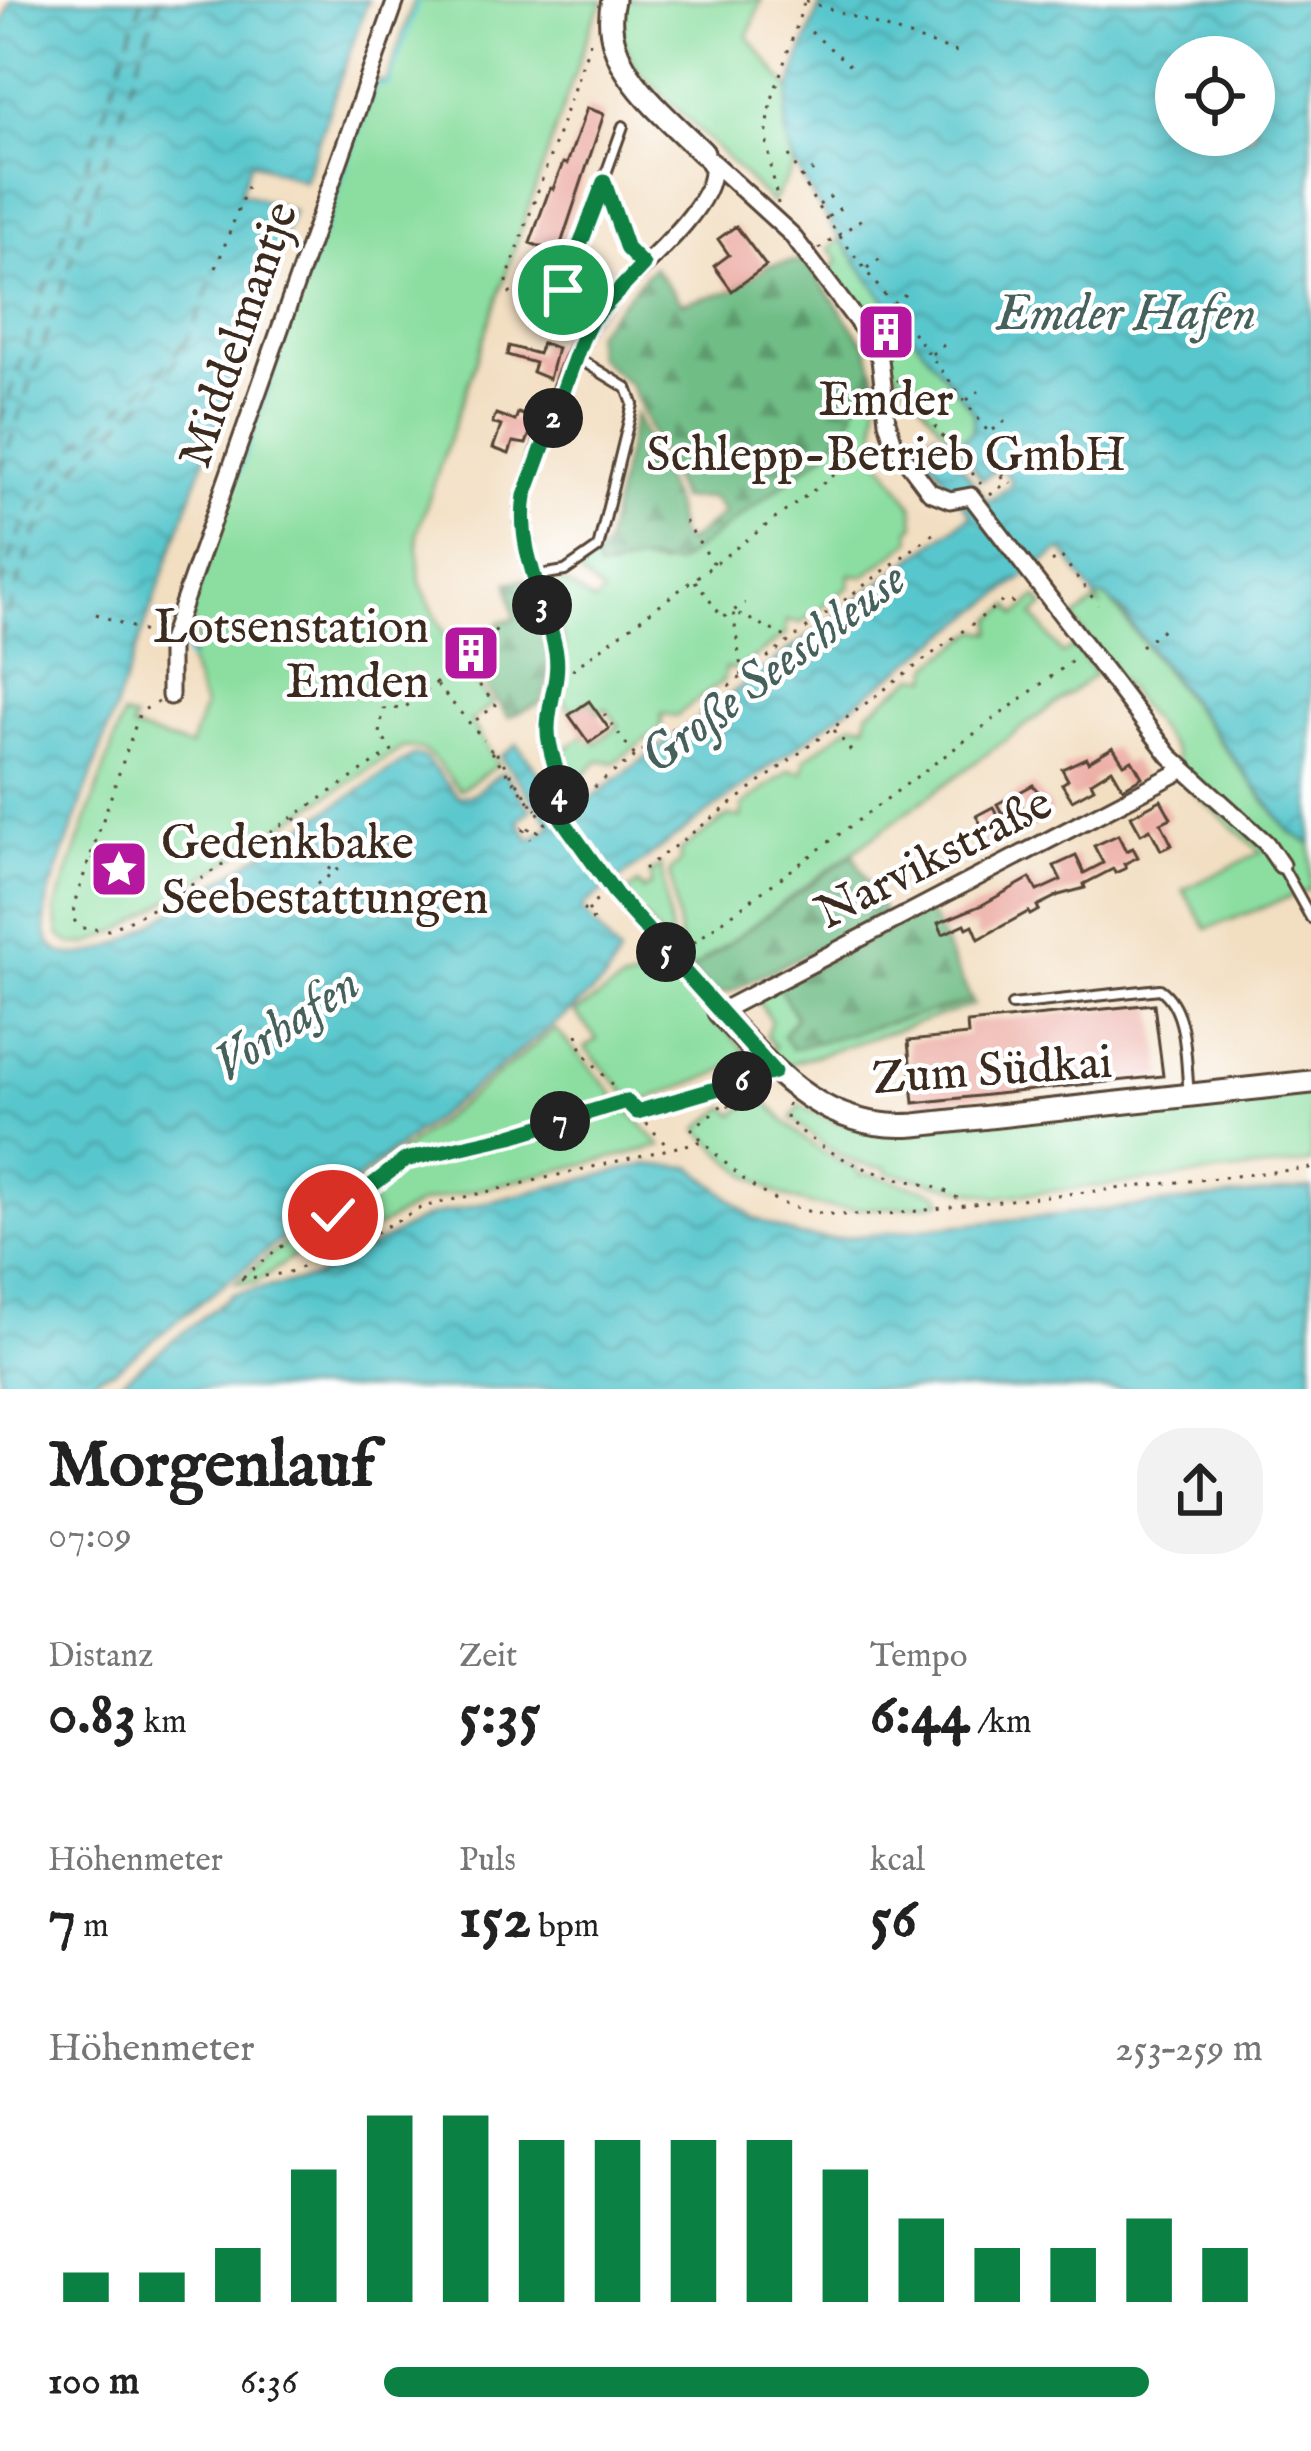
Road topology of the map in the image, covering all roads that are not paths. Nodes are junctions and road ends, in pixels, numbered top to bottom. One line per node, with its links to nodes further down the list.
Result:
1 (396, 0): 10 (street, Middelmantje)
2 (612, 6): 4 (street)
3 (623, 126): 5 (lane)
4 (703, 153): 6 (street); 11 (street)
5 (604, 182): 6 (lane); 7 (lane)
6 (643, 265): 8 (street)
7 (563, 290)
8 (575, 357): 9 (street); 9 (lane)
9 (533, 577): 15 (street)
10 (170, 696)
11 (1183, 770): 12 (street); 15 (street, Narvikstraße)
12 (1281, 865): 13 (lane)
13 (1311, 918)
14 (1012, 1005): 18 (lane)
15 (719, 1012): 16 (street, Zum Südkai)
16 (774, 1072): 18 (street, Zum Südkai); 19 (lane)
17 (1311, 1082): 18 (street, Zum Südkai)
18 (1189, 1096)
19 (637, 1112)

